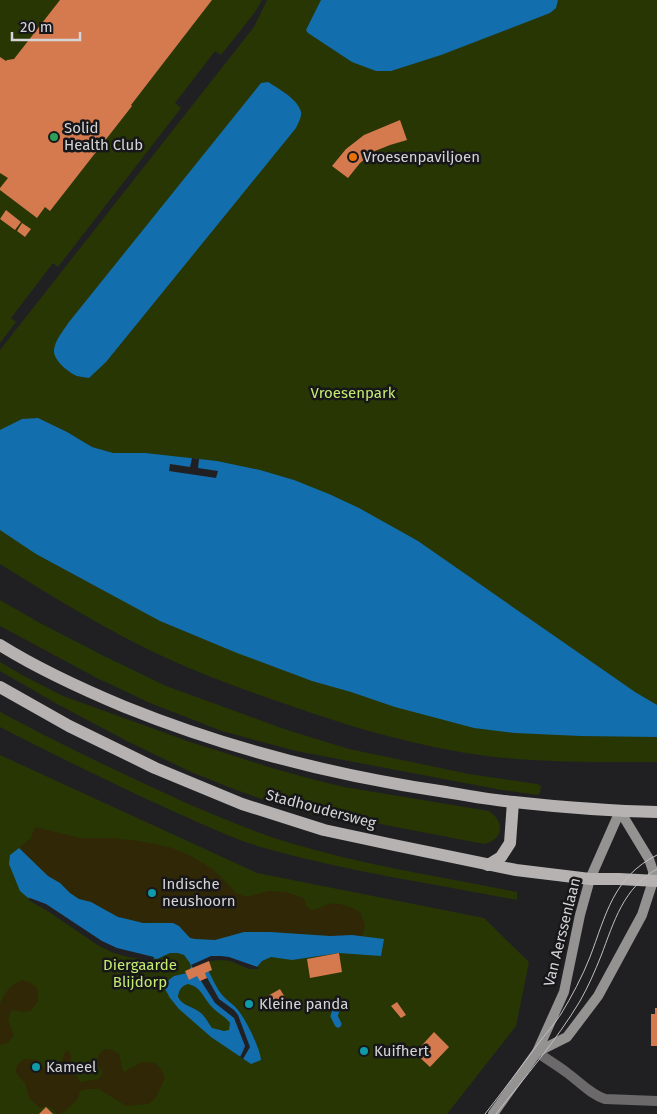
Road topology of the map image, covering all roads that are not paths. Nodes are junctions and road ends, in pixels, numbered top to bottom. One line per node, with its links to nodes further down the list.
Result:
1 (0, 645): 3 (main road)
2 (0, 687): 6 (main road, Stadhoudersweg)
3 (512, 802): 4 (main road); 6 (main road)
4 (620, 811): 5 (main road); 7 (street, Van Aerssenlaan); 8 (street)
5 (657, 812)
6 (488, 865): 7 (main road, Stadhoudersweg)
7 (590, 879): 8 (main road, Stadhoudersweg); 9 (street, Van Aerssenlaan)
8 (655, 881): 9 (street, Van Aerssenlaan)
9 (537, 1052): 10 (street); 11 (street, Van Aerssenlaan)
10 (657, 1100)
11 (493, 1114)

